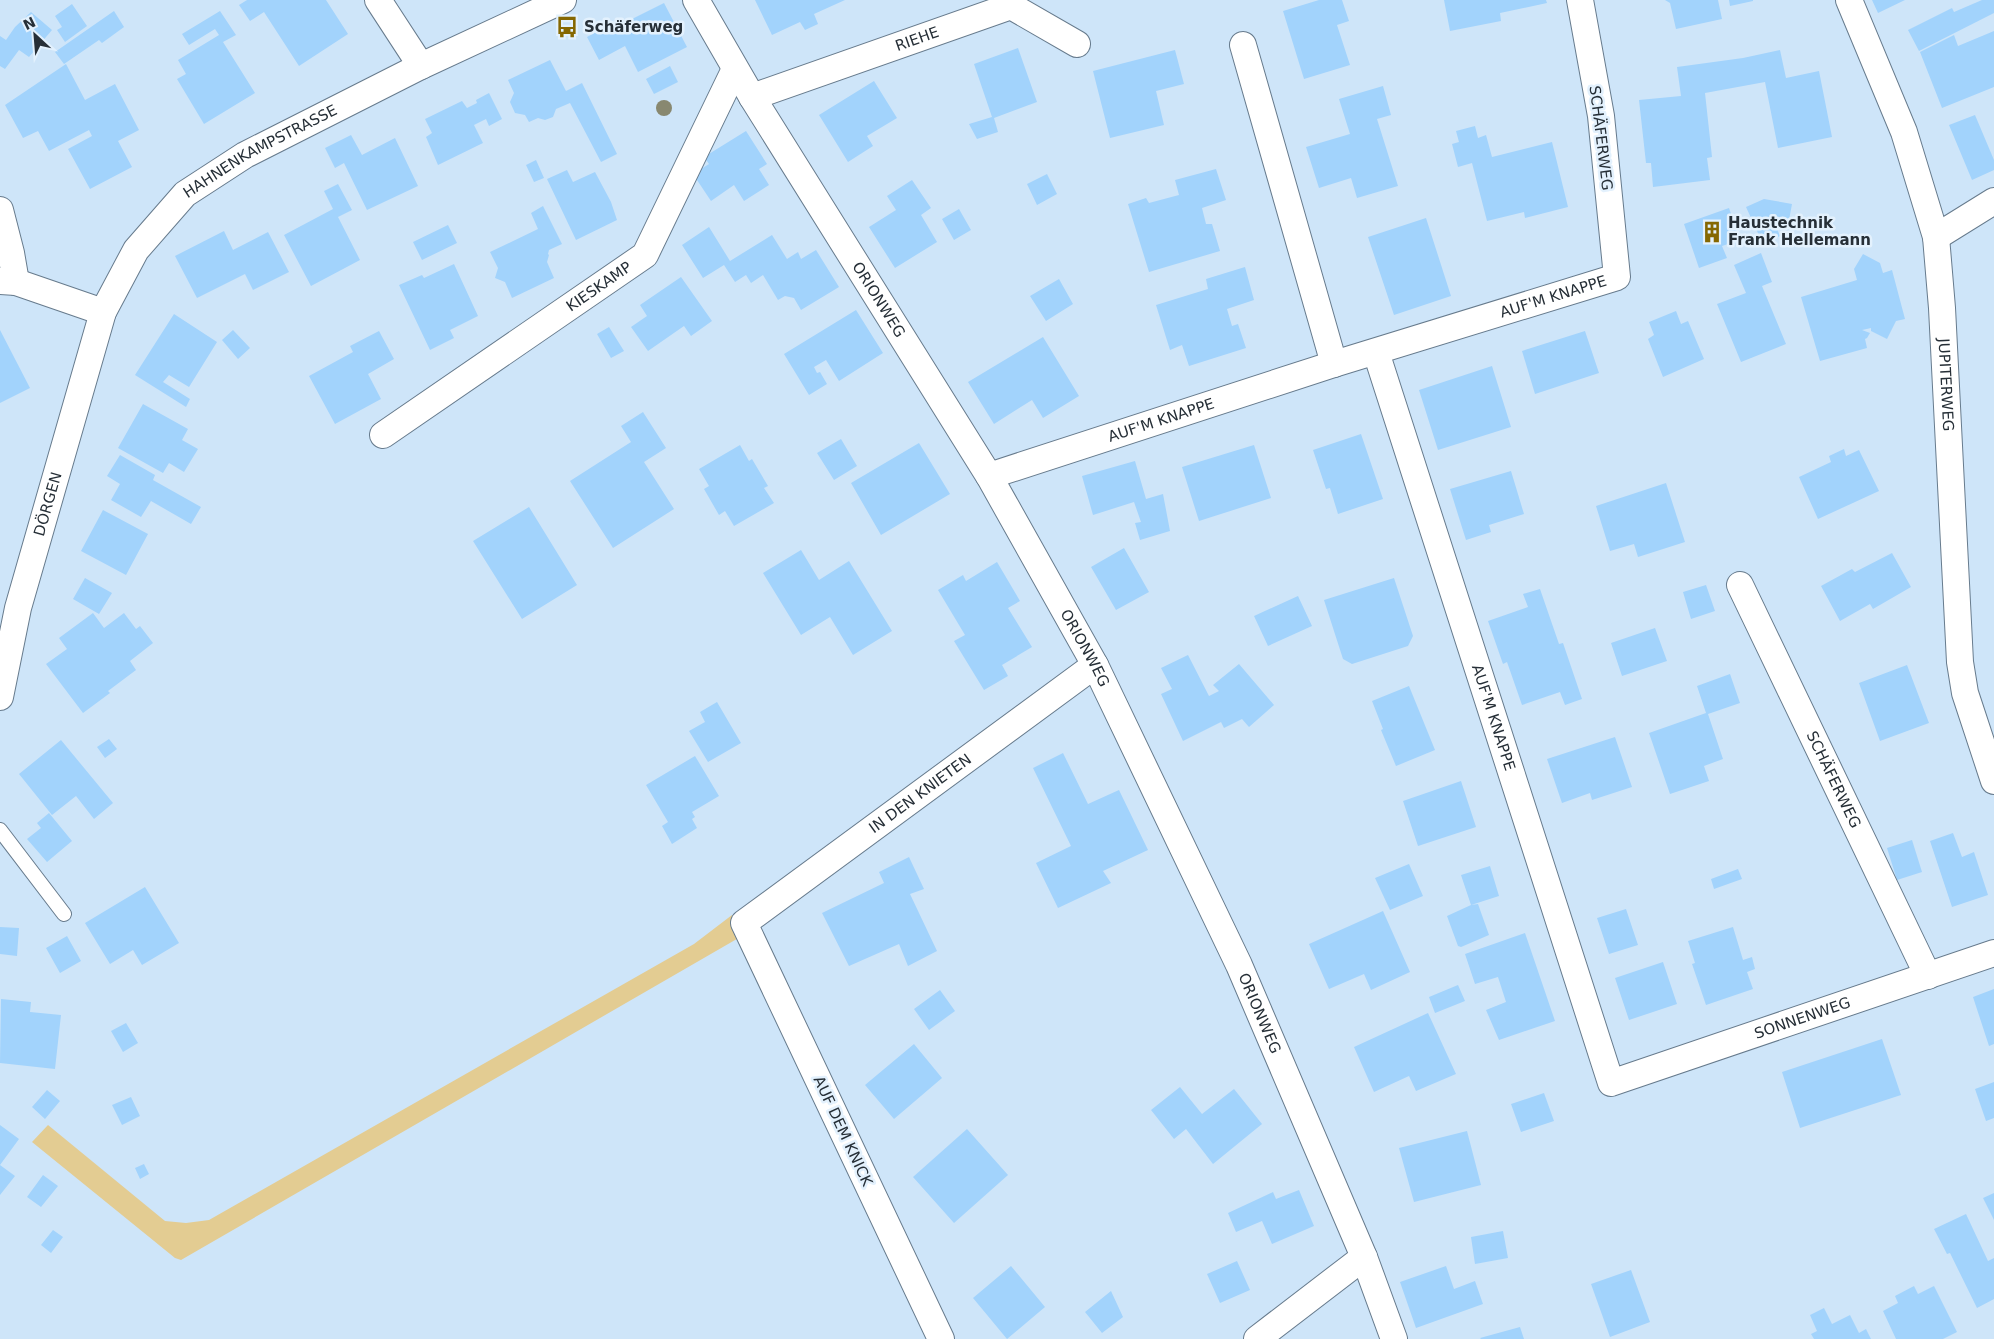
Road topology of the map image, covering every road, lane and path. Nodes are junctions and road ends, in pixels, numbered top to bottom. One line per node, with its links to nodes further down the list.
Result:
1 (378, 0): 8 (street)
2 (563, 0): 8 (street, HAHNENKAMPSTRASSE)
3 (696, 0): 9 (street, ORIONWEG)
4 (1580, 0): 14 (street, SCHÄFERWEG)
5 (1849, 0): 13 (street, JUPITERWEG)
6 (1077, 44): 10 (street, RIEHE)
7 (1243, 45): 18 (street)
8 (421, 66): 16 (street, HAHNENKAMPSTRASSE)
9 (735, 69): 10 (street, ORIONWEG); 19 (street, KIESKAMP)
10 (752, 97): 20 (street, ORIONWEG)
11 (1994, 201): 13 (street)
12 (0, 210): 15 (street)
13 (1936, 237): 24 (street, JUPITERWEG)
14 (1617, 277): 17 (street, AUF'M KNAPPE)
15 (8, 282): 16 (street)
16 (103, 312): 23 (street, DÖRGEN)
17 (1376, 352): 18 (street, AUF'M KNAPPE); 30 (street, AUF'M KNAPPE)
18 (1334, 364): 20 (street, AUF'M KNAPPE)
19 (383, 435)
20 (990, 476): 22 (street, ORIONWEG)
21 (1740, 585): 29 (street, SCHÄFERWEG)
22 (1095, 665): 27 (street, IN DEN KNIETEN); 31 (street, ORIONWEG)
23 (0, 697)
24 (1994, 781)
25 (0, 830): 26 (lane)
26 (64, 914)
27 (744, 923): 32 (street, AUF DEM KNICK)
28 (1994, 953): 29 (street, SONNENWEG)
29 (1928, 976): 30 (street, SONNENWEG)
30 (1611, 1083)
31 (1364, 1257): 33 (street); 34 (street, ORIONWEG)
32 (941, 1339)
33 (1257, 1339)
34 (1394, 1339)

